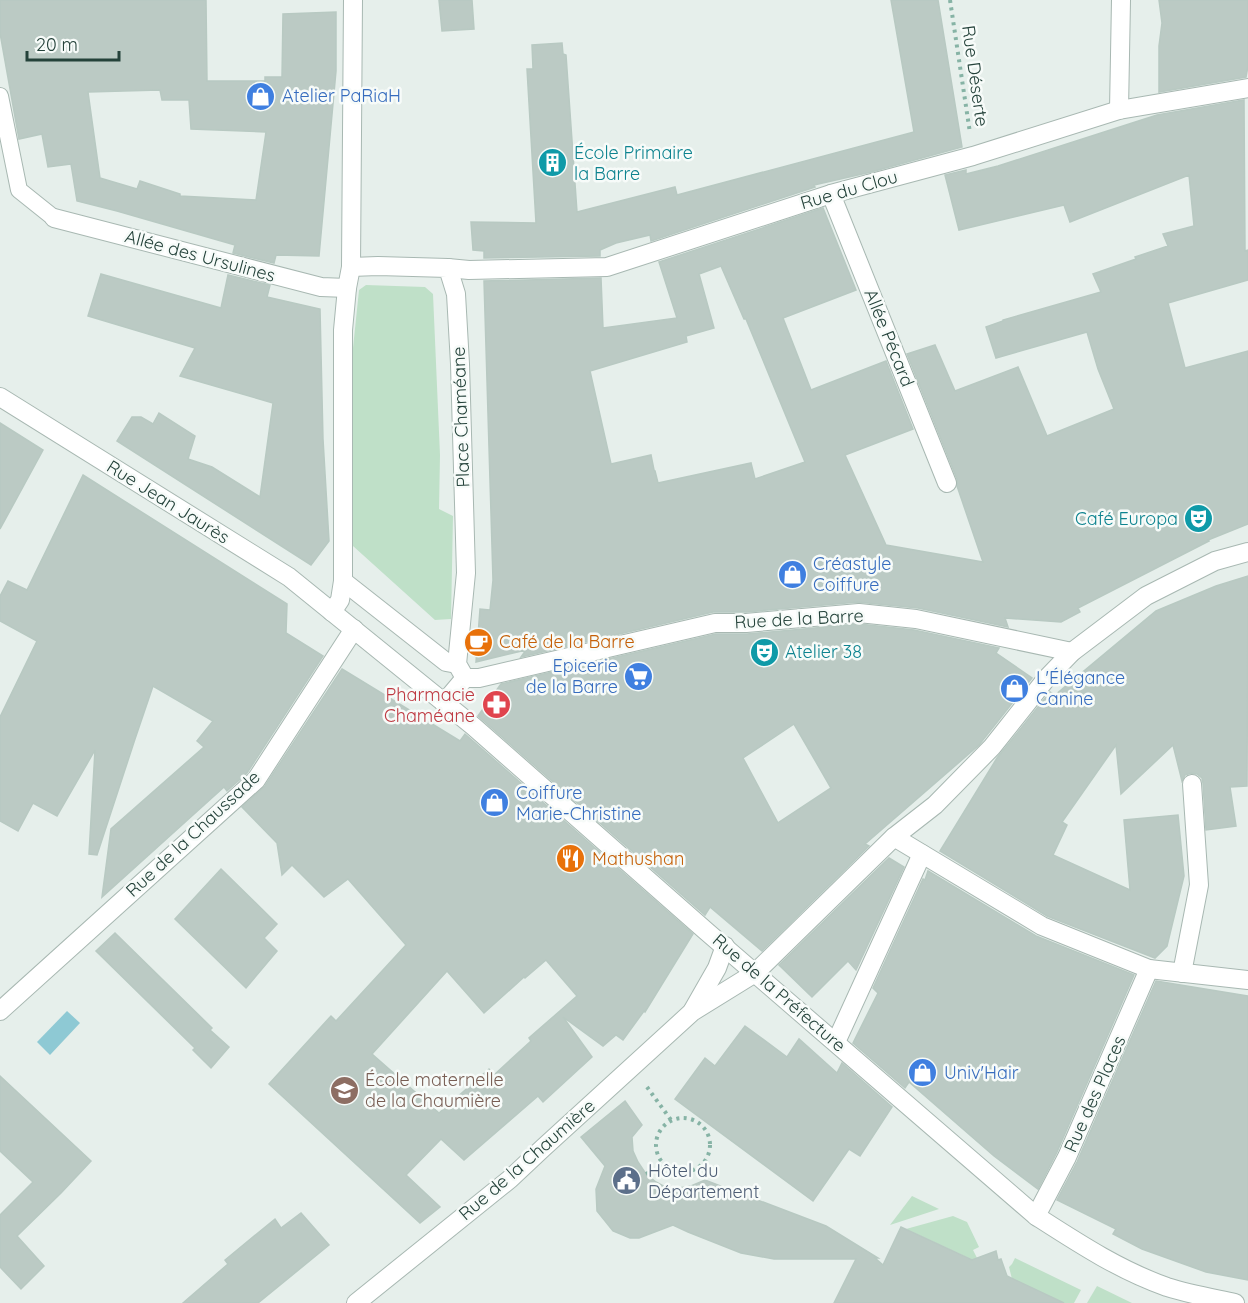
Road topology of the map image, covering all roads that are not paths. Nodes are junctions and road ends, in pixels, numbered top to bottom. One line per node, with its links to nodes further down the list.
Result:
1 (353, 0): 8 (street)
2 (1121, 0): 5 (street)
3 (1248, 88): 5 (street, Rue du Clou)
4 (0, 96): 7 (lane)
5 (1119, 110): 6 (street, Rue du Clou)
6 (831, 194): 9 (street, Rue du Clou); 12 (street, Allée Pécard)
7 (54, 218): 10 (street, Allée des Ursulines)
8 (351, 267): 9 (street); 10 (street)
9 (448, 268): 18 (street, Place Chaméane)
10 (347, 288): 14 (street)
11 (0, 398): 15 (street, Rue Jean Jaurès)
12 (947, 483)
13 (1248, 552): 17 (street)
14 (343, 581): 15 (street); 18 (street)
15 (332, 612): 16 (street)
16 (354, 629): 19 (street, Rue de la Préfecture); 28 (street, Rue de la Chaussade)
17 (1072, 652): 18 (street, Rue de la Barre); 21 (street, Rue de la Chaumière)
18 (461, 671): 19 (street)
19 (444, 703): 23 (street, Rue de la Préfecture)
20 (1192, 784): 26 (street)
21 (894, 837): 22 (street); 25 (street, Rue de la Chaumière)
22 (922, 854): 24 (street); 30 (street)
23 (725, 946): 25 (street, Rue de la Préfecture); 29 (street, Rue de la Chaumière)
24 (1149, 969): 26 (street); 31 (street, Rue des Places)
25 (755, 973): 29 (street, Rue de la Chaumière); 30 (street, Rue de la Préfecture)
26 (1182, 973): 27 (street)
27 (1248, 980)
28 (0, 1011)
29 (693, 1012): 32 (street, Rue de la Chaumière)
30 (836, 1042): 31 (street, Rue de la Préfecture)
31 (1036, 1216): 33 (street, Rue de la Préfecture)
32 (356, 1303)
33 (1235, 1303)

